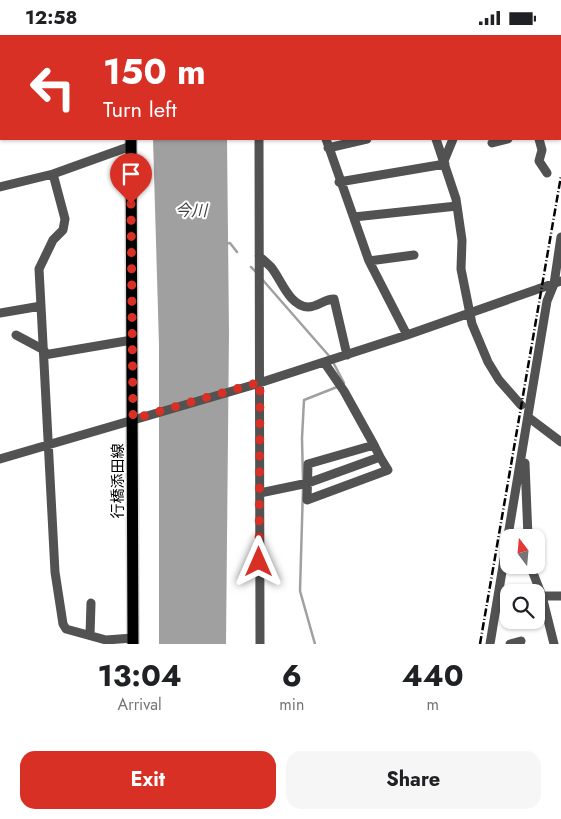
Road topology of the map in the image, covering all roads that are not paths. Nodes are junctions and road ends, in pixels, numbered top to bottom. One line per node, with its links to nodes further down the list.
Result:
1 (259, 140): 17 (street)
2 (352, 140): 7 (street)
3 (436, 140): 8 (street)
4 (454, 140): 8 (street)
5 (539, 140): 9 (street)
6 (131, 142): 10 (street); 25 (main road, 行橋添田線)
7 (327, 143): 11 (street)
8 (444, 163): 11 (street); 13 (street)
9 (547, 173)
10 (53, 174): 12 (street); 20 (street)
11 (340, 182): 14 (street)
12 (0, 187)
13 (456, 205): 14 (street); 22 (street)
14 (354, 217): 18 (street)
15 (561, 237): 19 (street)
16 (414, 255): 18 (street)
17 (259, 258): 27 (street); 29 (street)
18 (369, 261): 24 (street)
19 (557, 283): 22 (street); 31 (street)
20 (41, 306): 21 (street); 26 (street)
21 (0, 313)
22 (470, 313): 24 (street); 30 (street)
23 (16, 335): 26 (street)
24 (407, 335): 27 (street)
25 (132, 340): 26 (street); 32 (main road, 行橋添田線)
26 (44, 352): 34 (street)
27 (347, 355): 28 (street)
28 (325, 362): 29 (street); 35 (street)
29 (257, 384): 32 (street); 40 (street)
30 (521, 405)
31 (528, 417): 33 (street); 36 (street)
32 (136, 419): 34 (street); 47 (main road, 行橋添田線)
33 (561, 442)
34 (48, 444): 38 (street); 46 (street)
35 (374, 445): 37 (street); 39 (street)
36 (524, 448): 41 (street); 50 (street)
37 (380, 457): 39 (street); 39 (street)
38 (0, 459)
39 (308, 483): 40 (street)
40 (260, 493): 49 (street)
41 (528, 529)
42 (545, 596): 43 (street)
43 (561, 596)
44 (91, 603): 46 (street)
45 (545, 608): 52 (street)
46 (90, 635): 47 (street)
47 (133, 641)
48 (521, 641): 51 (street)
49 (260, 644)
50 (490, 644)
51 (510, 644)
52 (554, 644)

